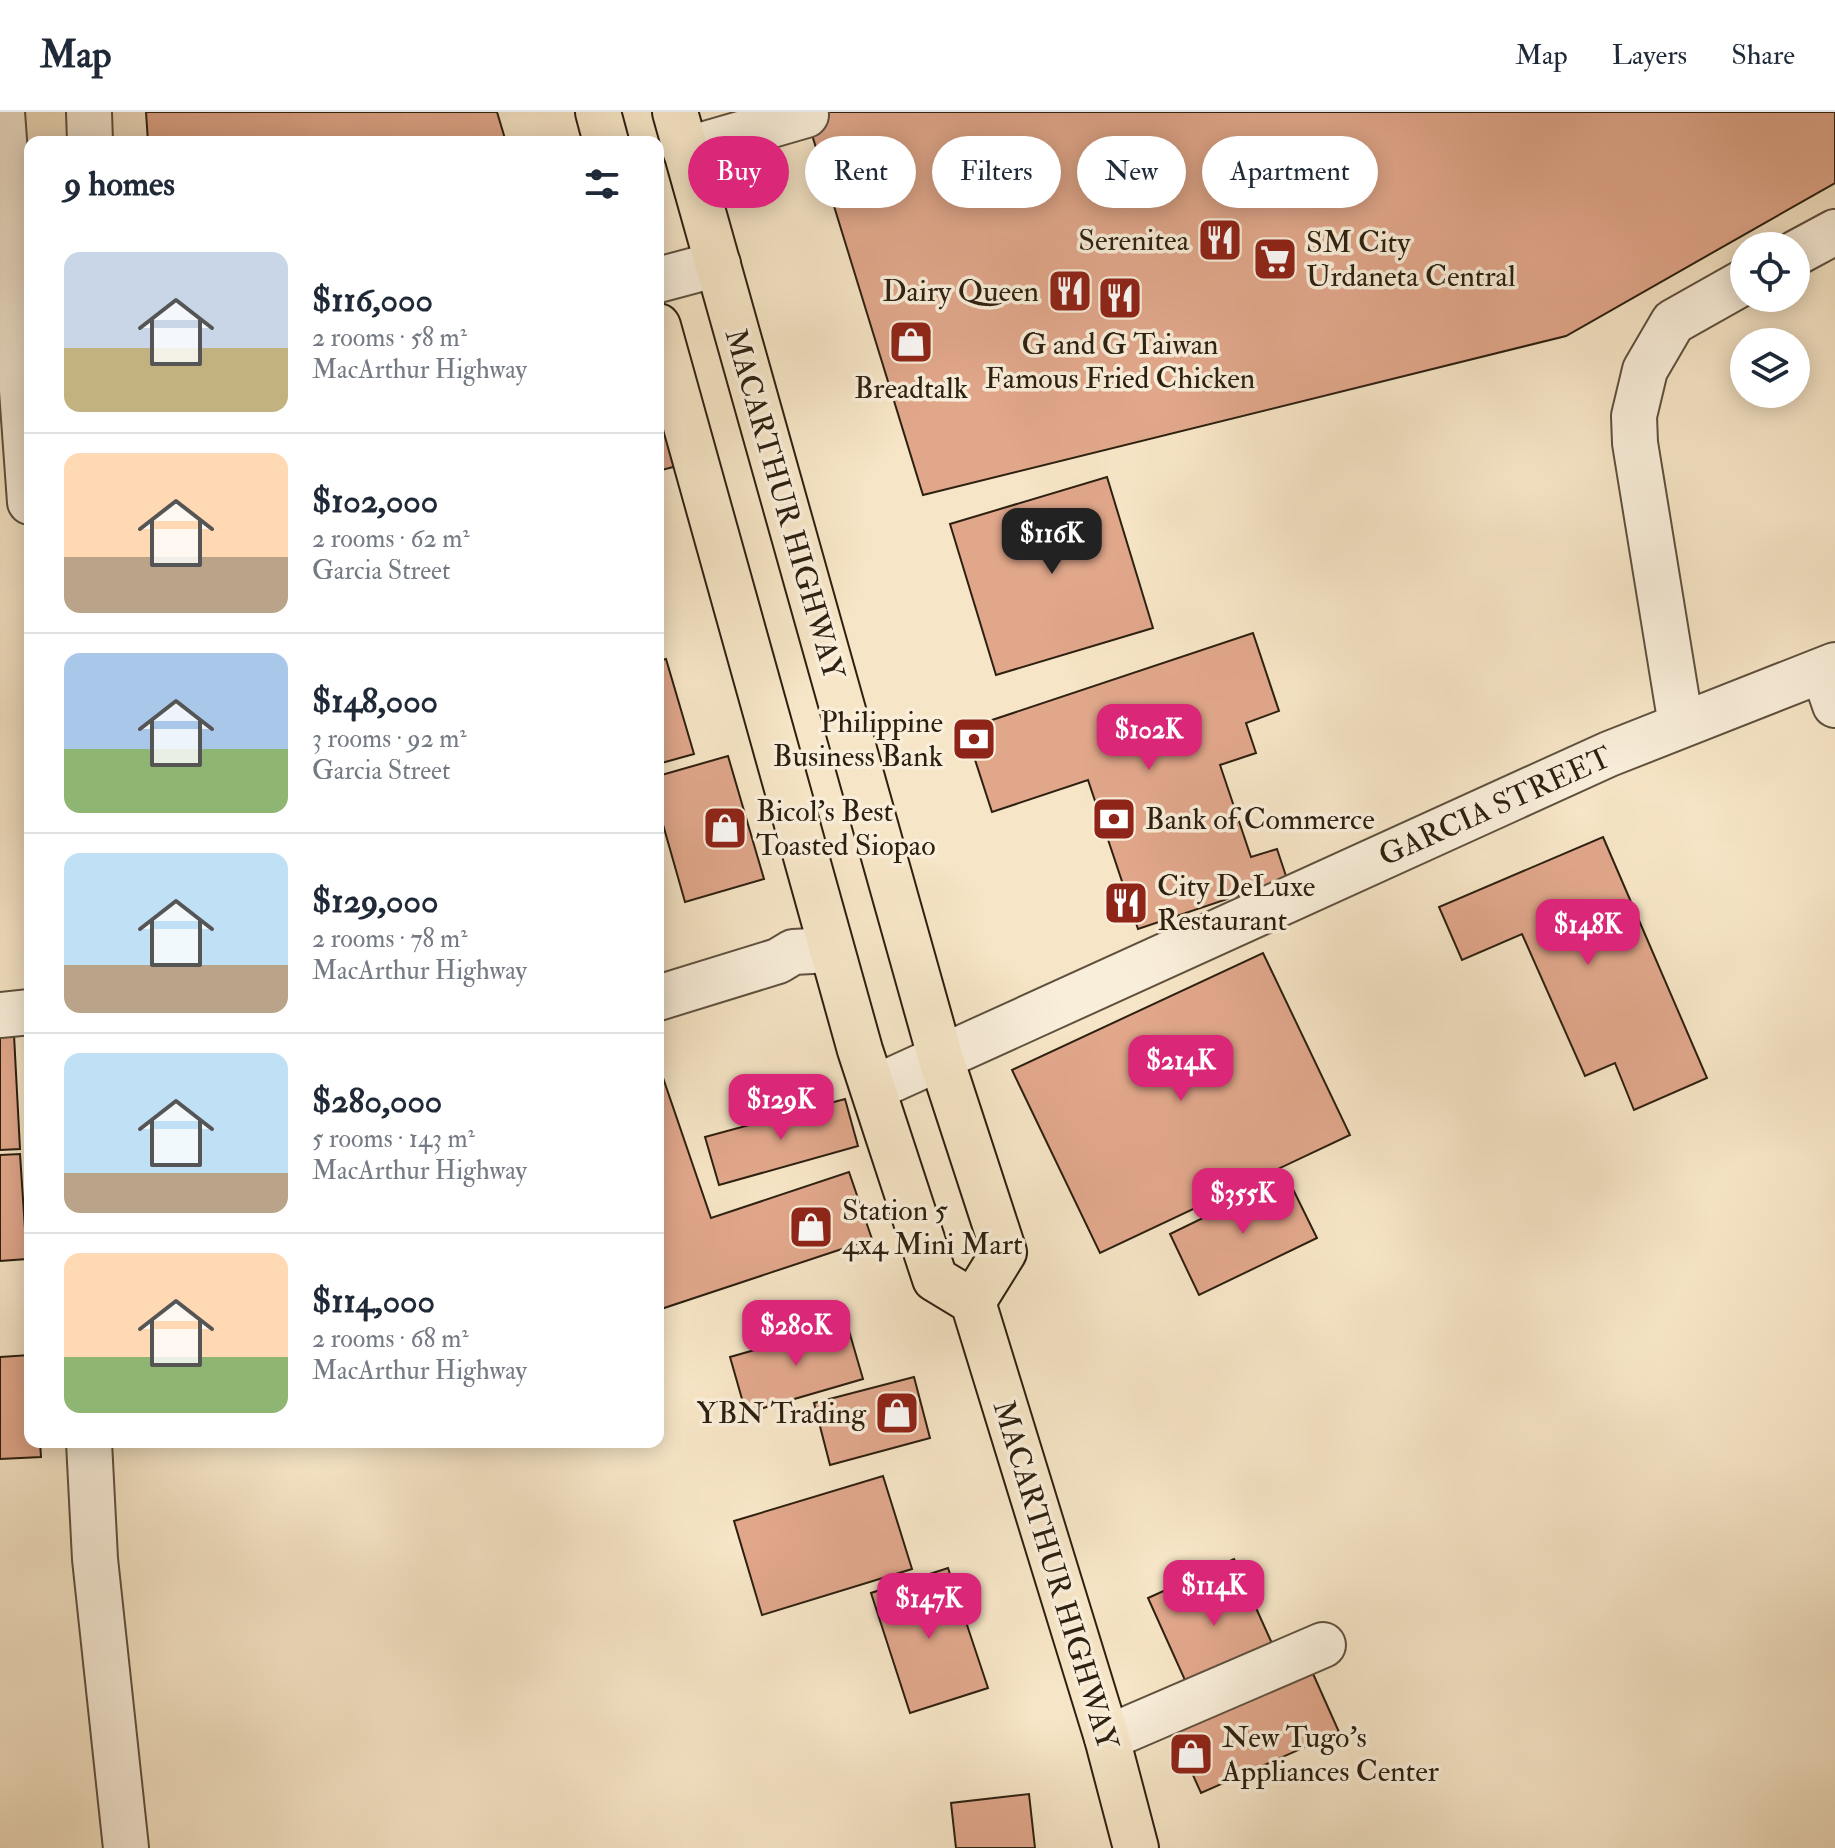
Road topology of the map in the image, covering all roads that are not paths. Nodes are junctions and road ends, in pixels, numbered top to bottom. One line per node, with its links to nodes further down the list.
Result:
1 (2, 112): 14 (street)
2 (89, 112): 6 (street)
3 (598, 112): 7 (main road)
4 (793, 120): 5 (street)
5 (680, 131): 10 (main road, MACARTHUR HIGHWAY)
6 (90, 136)
7 (604, 136)
8 (1835, 232): 9 (street)
9 (1810, 245)
10 (718, 264): 11 (street); 21 (main road, MACARTHUR HIGHWAY)
11 (664, 278)
12 (1730, 290): 16 (street)
13 (664, 355): 17 (main road)
14 (24, 418)
15 (1831, 680): 16 (street, GARCIA STREET)
16 (1681, 725): 21 (street, GARCIA STREET)
17 (831, 950): 18 (street); 22 (main road)
18 (664, 996)
19 (24, 1013): 20 (street)
20 (0, 1015)
21 (940, 1056): 22 (street, GARCIA STREET); 23 (main road, MACARTHUR HIGHWAY)
22 (874, 1088): 23 (main road)
23 (973, 1302): 26 (main road, MACARTHUR HIGHWAY)
24 (89, 1448): 27 (street)
25 (1323, 1645): 26 (street)
26 (1107, 1738): 28 (main road, MACARTHUR HIGHWAY)
27 (126, 1848)
28 (1136, 1848)

